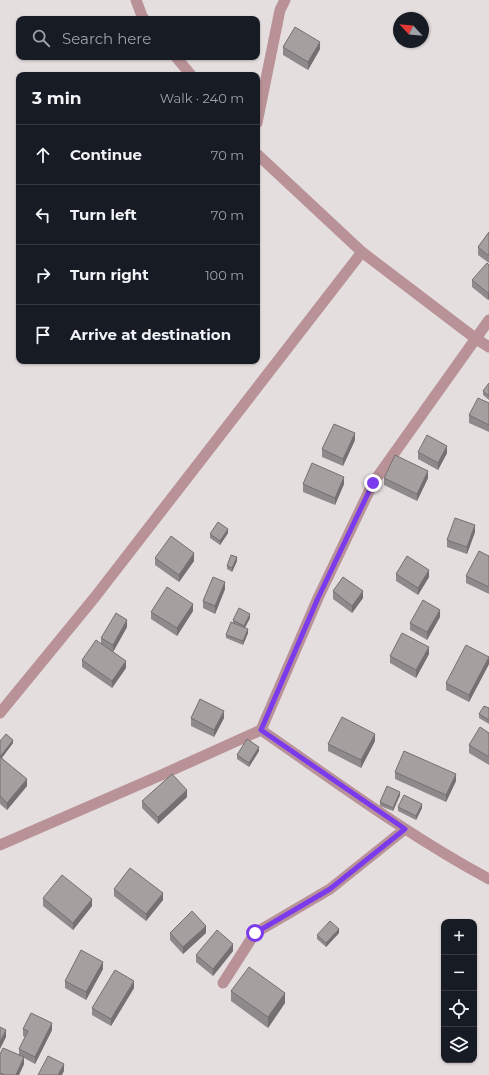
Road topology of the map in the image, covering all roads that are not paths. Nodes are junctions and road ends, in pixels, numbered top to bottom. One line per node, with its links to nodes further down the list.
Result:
1 (136, 0): 3 (street)
2 (285, 0): 6 (street)
3 (142, 16)
4 (178, 60): 5 (street)
5 (188, 72)
6 (260, 108)
7 (260, 157): 8 (street)
8 (362, 252): 10 (street); 12 (street)
9 (489, 320): 10 (street)
10 (475, 338): 11 (street); 13 (street)
11 (489, 347)
12 (0, 713)
13 (261, 730): 14 (street); 15 (street)
14 (405, 829): 16 (street); 17 (street)
15 (0, 845)
16 (489, 880)
17 (222, 983)

